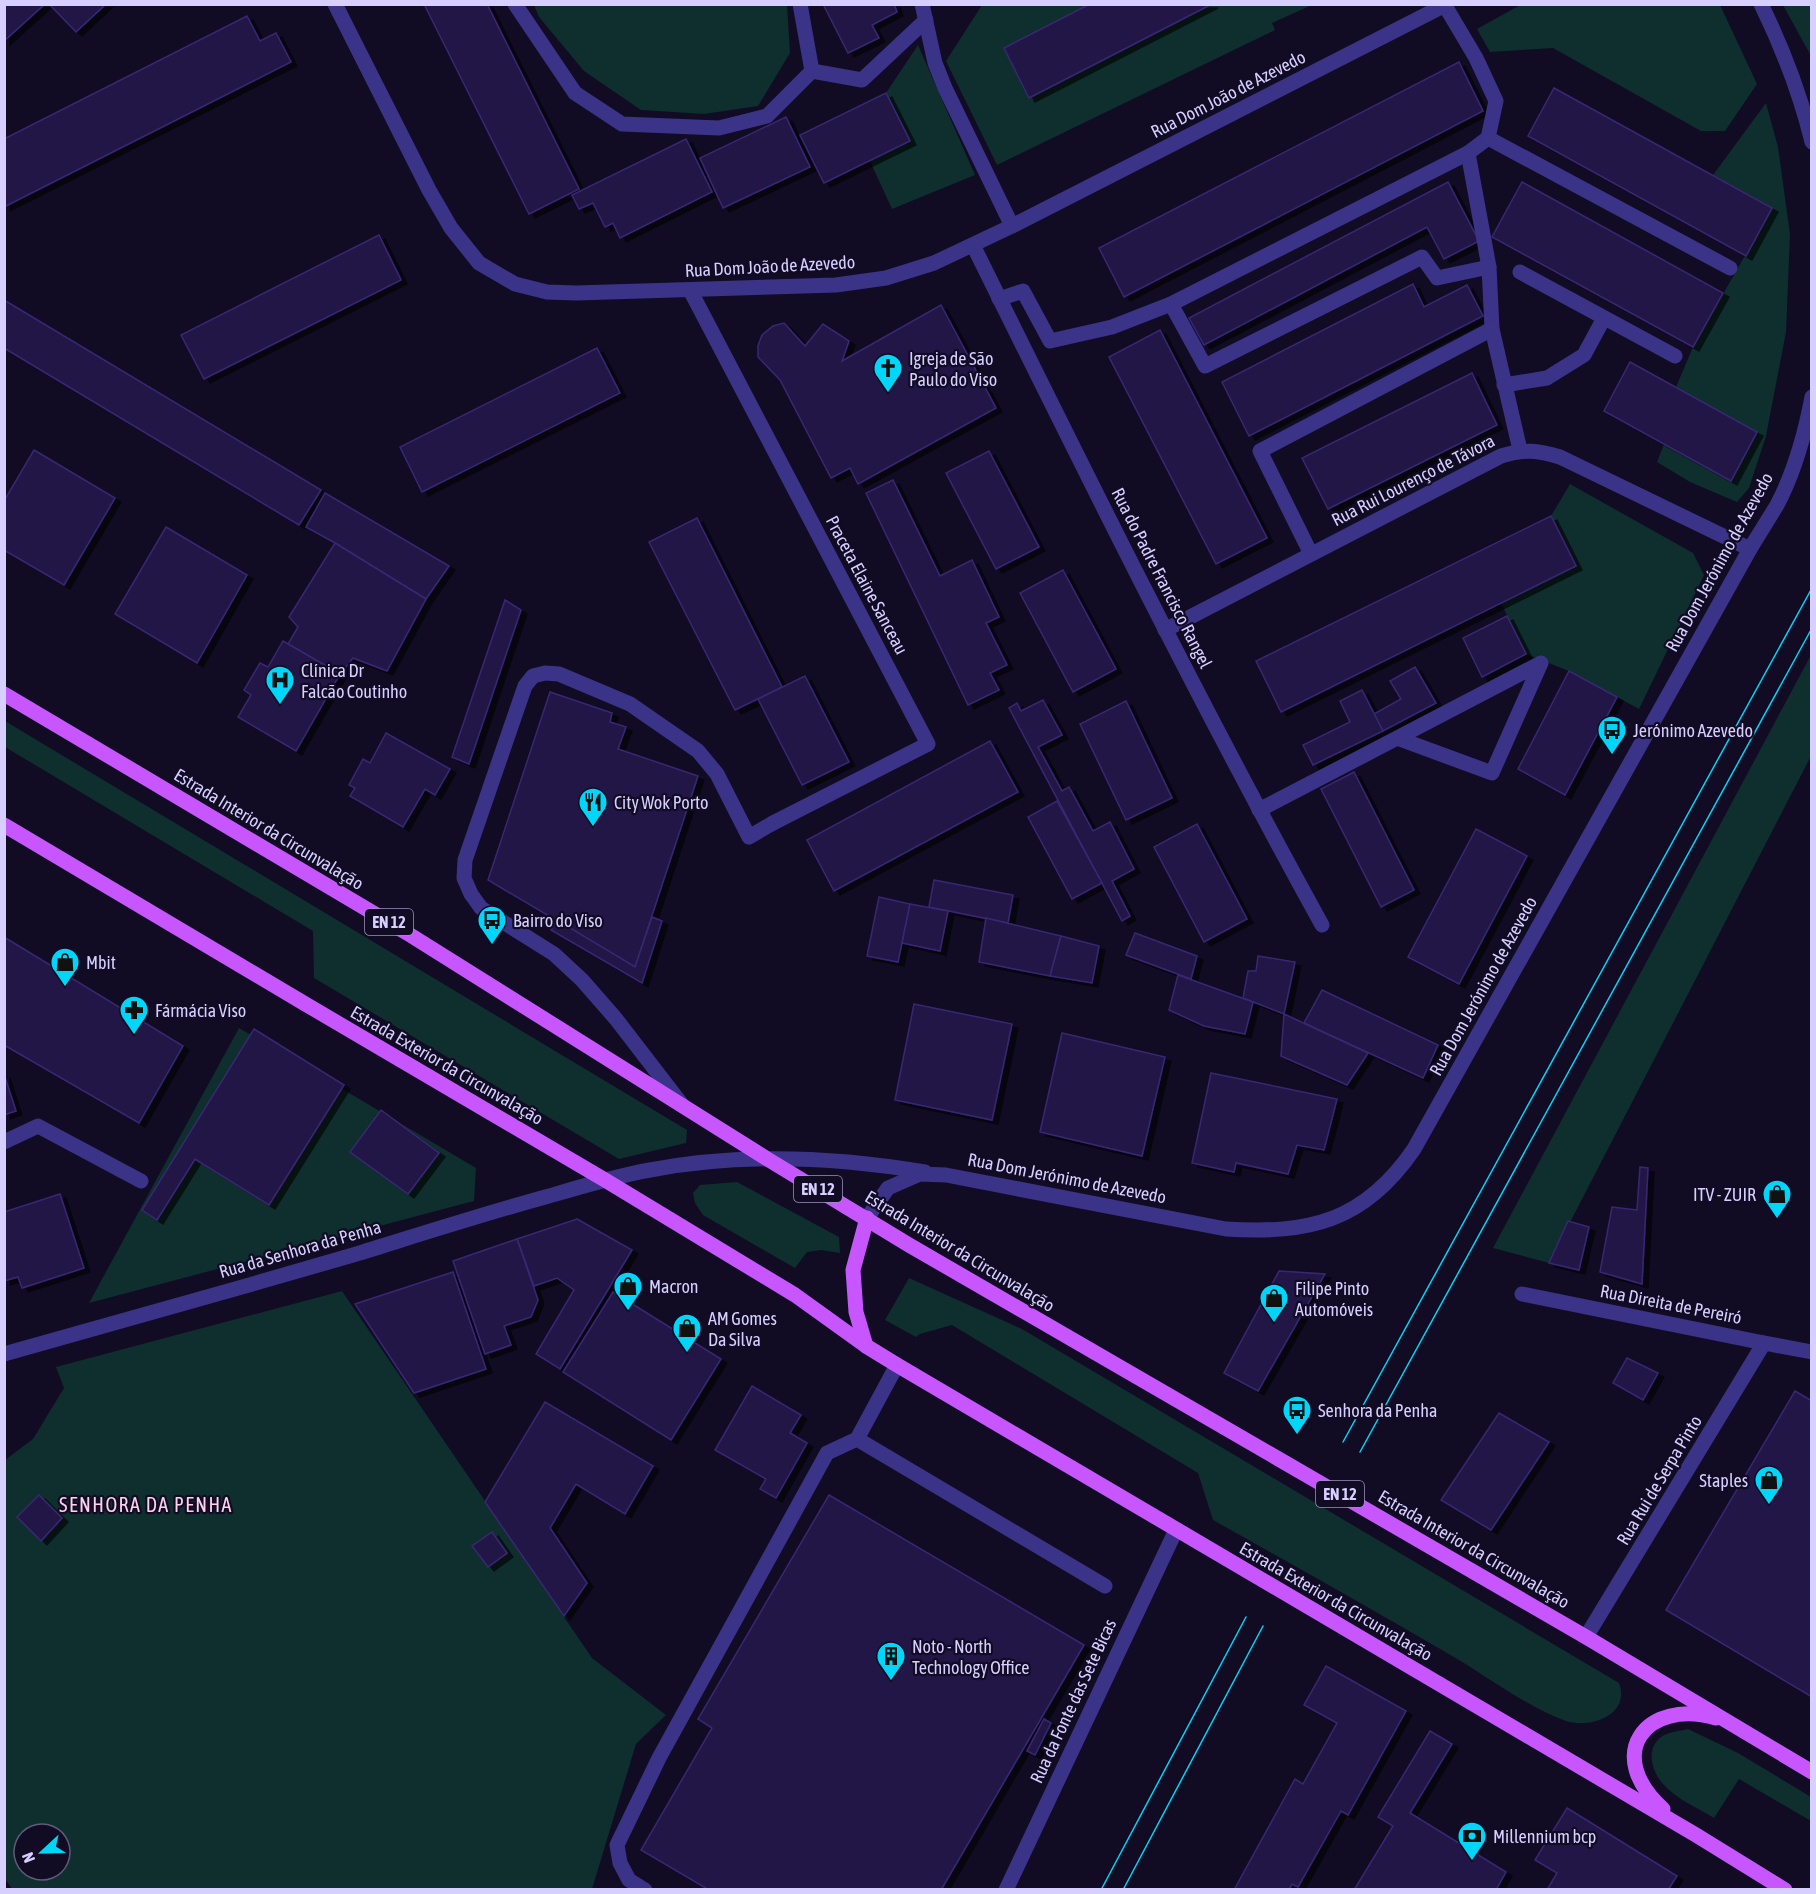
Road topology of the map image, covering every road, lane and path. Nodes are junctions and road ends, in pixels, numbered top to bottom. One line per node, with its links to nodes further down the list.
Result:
1 (334, 4): 16 (street, Rua Dom João de Azevedo)
2 (515, 4): 7 (street)
3 (800, 4): 7 (street)
4 (1761, 4): 9 (street)
5 (1445, 5): 8 (street); 11 (street, Rua Dom João de Azevedo)
6 (924, 12): 7 (street); 11 (street)
7 (812, 70)
8 (1488, 138): 10 (street); 14 (street)
9 (1812, 142)
10 (1468, 153): 13 (street); 18 (street)
11 (1012, 226): 12 (street, Rua Dom João de Azevedo)
12 (973, 245): 16 (street, Rua Dom João de Azevedo); 17 (street, Rua do Padre Francisco Rangel)
13 (1489, 267): 18 (street); 20 (street)
14 (1730, 268)
15 (1520, 272): 19 (street)
16 (690, 290): 33 (street, Praceta Elaine Sanceau)
17 (999, 298): 18 (street); 27 (street, Rua do Padre Francisco Rangel)
18 (1171, 304)
19 (1604, 318): 21 (street); 22 (street)
20 (1492, 329): 22 (street); 26 (street)
21 (1675, 356)
22 (1504, 385): 24 (street)
23 (1812, 397): 25 (street, Rua Dom Jerónimo de Azevedo)
24 (1520, 450): 25 (street, Rua Rui Lourenço de Távora); 26 (street, Rua Rui Lourenço de Távora)
25 (1749, 549): 36 (street, Rua Dom Jerónimo de Azevedo)
26 (1311, 554): 27 (street, Rua Rui Lourenço de Távora)
27 (1165, 630): 30 (street, Rua do Padre Francisco Rangel)
28 (4, 694): 33 (main road, Estrada Interior da Circunvalação / EN 12)
29 (1397, 738): 29 (street); 30 (street)
30 (1259, 810): 32 (street, Rua do Padre Francisco Rangel)
31 (8, 829): 37 (main road, Estrada Exterior da Circunvalação)
32 (1322, 925)
33 (683, 1106): 35 (main road, Estrada Interior da Circunvalação / EN 12)
34 (4, 1142): 38 (street)
35 (769, 1160): 36 (street, Rua Dom Jerónimo de Azevedo); 37 (street, Rua Dom Jerónimo de Azevedo); 39 (main road, Estrada Interior da Circunvalação / EN 12)
36 (946, 1175): 39 (street, Rua Dom Jerónimo de Azevedo)
37 (605, 1180): 42 (main road, Estrada Exterior da Circunvalação); 44 (street, Rua da Senhora da Penha)
38 (141, 1181)
39 (867, 1218): 42 (main road); 49 (main road, Estrada Interior da Circunvalação / EN 12)
40 (1522, 1294): 41 (street, Rua Direita de Pereiró)
41 (1764, 1343): 43 (street, Rua Direita de Pereiró); 49 (street, Rua Rui de Serpa Pinto)
42 (866, 1346): 45 (main road, Estrada Exterior da Circunvalação)
43 (1812, 1352)
44 (4, 1354)
45 (897, 1365): 46 (street); 47 (main road, Estrada Exterior da Circunvalação)
46 (857, 1439): 48 (street); 53 (street)
47 (1176, 1530): 52 (main road, Estrada Exterior da Circunvalação); 54 (street, Rua da Fonte das Sete Bicas)
48 (1106, 1586)
49 (1586, 1636): 50 (main road, Estrada Interior da Circunvalação / EN 12)
50 (1731, 1722): 51 (main road, Estrada Interior da Circunvalação / EN 12); 52 (main road)
51 (1812, 1772)
52 (1696, 1835): 55 (main road, Estrada Exterior da Circunvalação)
53 (645, 1890)
54 (1006, 1890)
55 (1785, 1890)

